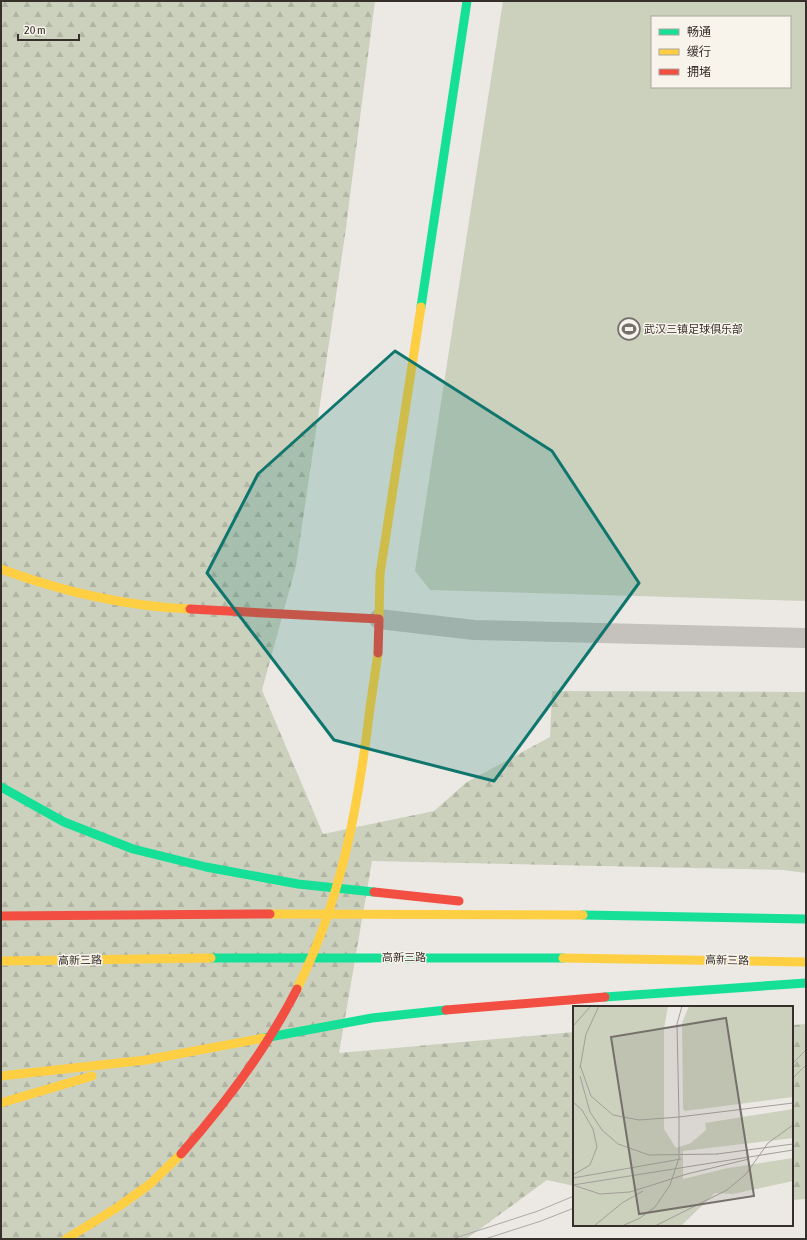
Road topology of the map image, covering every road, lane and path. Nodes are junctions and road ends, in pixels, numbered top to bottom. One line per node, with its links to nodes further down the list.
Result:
1 (467, 1): 3 (main road)
2 (1, 569): 3 (main road)
3 (379, 619): 4 (street); 17 (main road, bridge)
4 (806, 638)
5 (1, 787): 6 (main road)
6 (467, 902)
7 (507, 905): 8 (main road)
8 (609, 915): 9 (main road); 10 (main road)
9 (1, 916)
10 (806, 919)
11 (1, 961): 12 (main road, 高新三路)
12 (806, 962)
13 (806, 983): 14 (main road)
14 (146, 1060): 15 (main road); 16 (main road)
15 (1, 1076)
16 (1, 1103)
17 (66, 1239)

